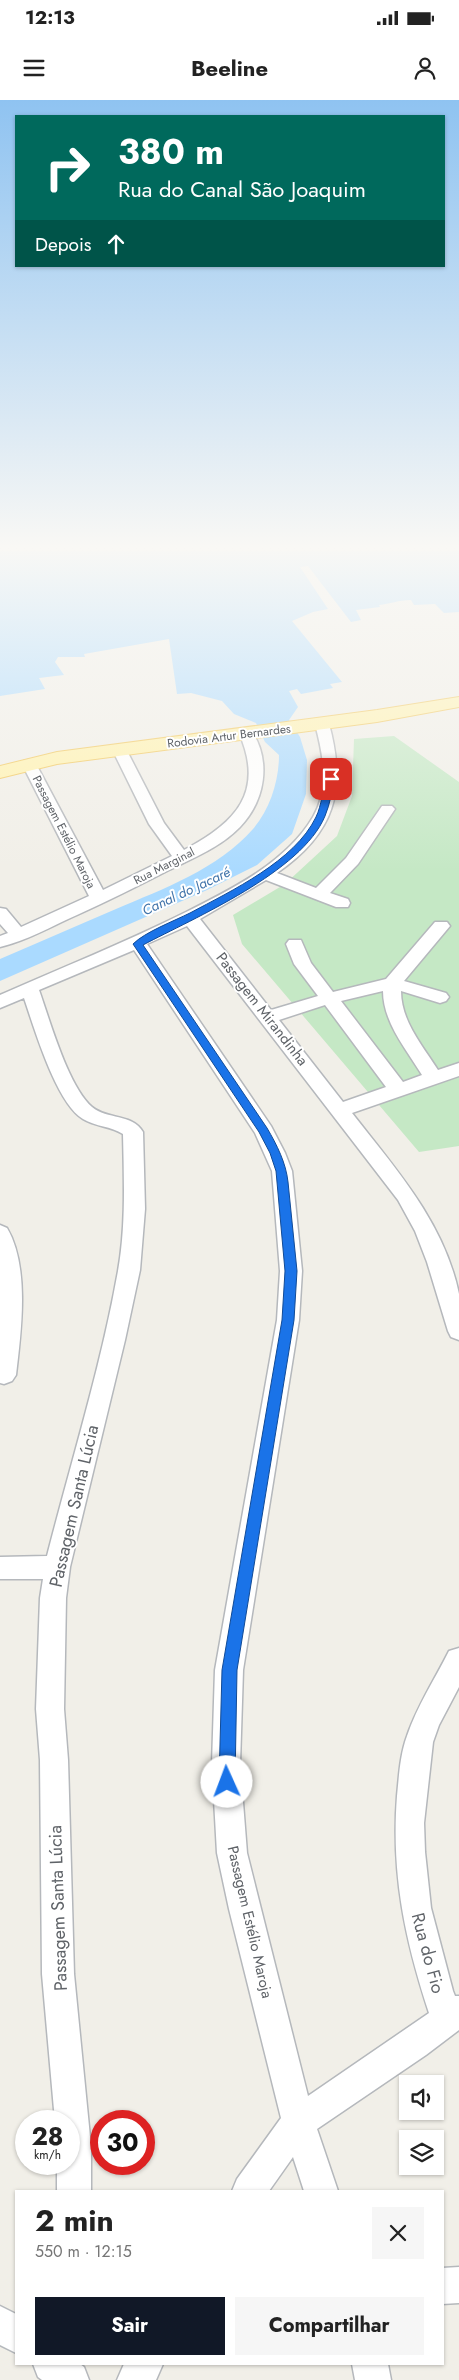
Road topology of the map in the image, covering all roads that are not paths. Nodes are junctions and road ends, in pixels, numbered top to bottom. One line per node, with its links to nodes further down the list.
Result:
1 (459, 702): 2 (main road, Rodovia Artur Bernardes)
2 (316, 724): 3 (main road, Rodovia Artur Bernardes); 9 (street)
3 (249, 733): 4 (main road, Rodovia Artur Bernardes); 8 (street, Rua Marginal)
4 (120, 749): 5 (main road, Rodovia Artur Bernardes); 8 (street)
5 (29, 764): 6 (main road, Rodovia Artur Bernardes); 11 (street, Passagem Estélio Maroja)
6 (0, 772)
7 (387, 809): 10 (street)
8 (182, 858): 11 (street, Rua Marginal)
9 (264, 874): 10 (street); 14 (street)
10 (319, 894): 12 (street)
11 (99, 899): 16 (street, Rua Marginal)
12 (342, 903)
13 (0, 913): 16 (street)
14 (189, 917): 18 (street); 25 (street, Passagem Mirandinha)
15 (441, 926): 20 (street)
16 (18, 934): 17 (street, Rua Marginal)
17 (0, 942)
18 (138, 944): 21 (street); 37 (street, Passagem Estélio Maroja)
19 (295, 944): 23 (street)
20 (392, 983): 22 (street); 23 (street); 27 (street)
21 (30, 989): 24 (street); 33 (street, Passagem Santa Lúcia)
22 (440, 997)
23 (330, 998): 25 (street); 28 (street)
24 (0, 1002)
25 (268, 1018): 29 (street, Passagem Mirandinha)
26 (458, 1070): 27 (street)
27 (434, 1077): 28 (street)
28 (398, 1089): 29 (street)
29 (340, 1110): 31 (street, Passagem Mirandinha)
30 (0, 1233): 32 (street)
31 (459, 1331)
32 (4, 1374)
33 (57, 1567): 34 (street); 38 (street, Passagem Santa Lúcia)
34 (0, 1568)
35 (459, 1660): 36 (street, Rua do Fio)
36 (453, 2015): 37 (street, Rua do Fio)
37 (298, 2122): 39 (street, Rua do Fio); 40 (street, Passagem Estélio Maroja)
38 (74, 2190)
39 (250, 2190)
40 (321, 2190)
41 (459, 2285): 42 (street)
42 (444, 2286)
43 (0, 2324): 44 (street)
44 (15, 2334)
45 (52, 2365): 48 (street)
46 (144, 2365): 49 (street)
47 (370, 2365): 50 (street)
48 (71, 2380)
49 (135, 2380)
50 (373, 2380)

